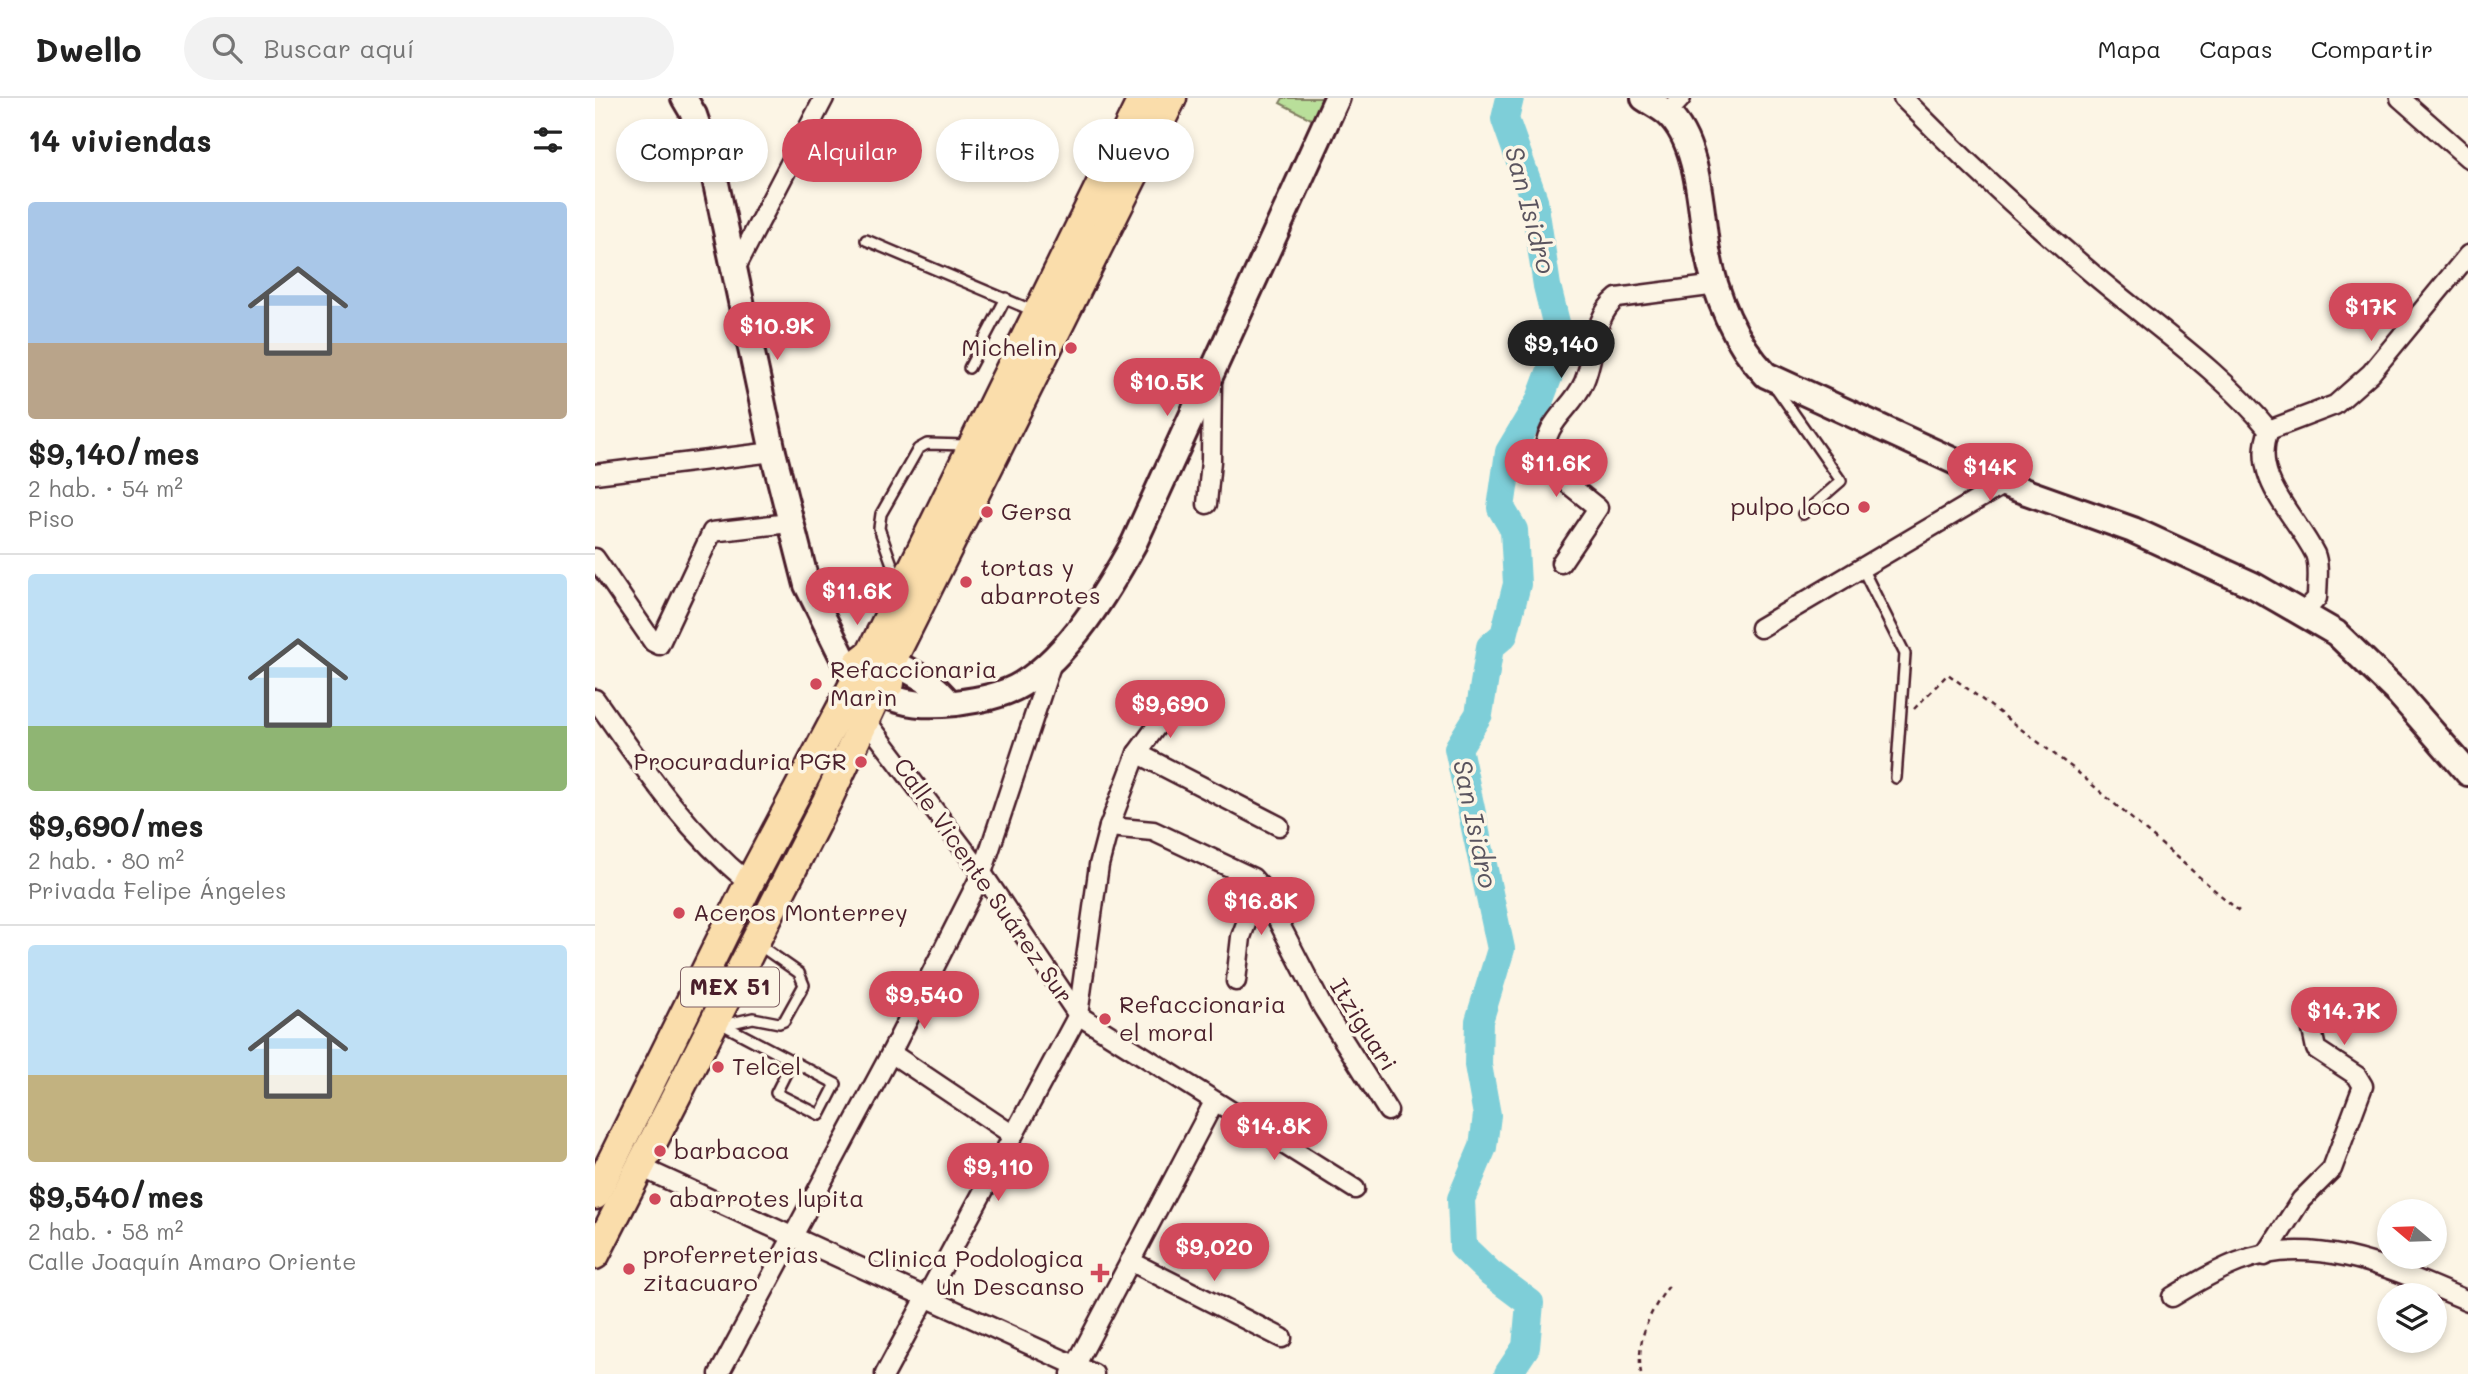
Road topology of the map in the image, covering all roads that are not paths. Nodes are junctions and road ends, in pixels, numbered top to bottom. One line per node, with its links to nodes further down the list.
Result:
1 (684, 98): 13 (street)
2 (824, 98): 13 (street)
3 (1143, 98): 16 (main road, MEX 51)
4 (1172, 98): 36 (main road, MEX 51)
5 (1336, 98): 19 (street)
6 (1644, 98): 9 (street)
7 (1903, 98): 20 (street)
8 (2400, 98): 10 (street)
9 (1674, 106): 14 (street)
10 (2468, 158)
11 (866, 240): 15 (lane)
12 (2468, 256): 20 (street)
13 (734, 271): 22 (street)
14 (1717, 285): 18 (street); 29 (street)
15 (1006, 298): 16 (lane); 17 (lane)
16 (1038, 313): 21 (main road, MEX 51)
17 (969, 368)
18 (1766, 375): 24 (street); 26 (lane)
19 (1212, 376): 25 (street); 35 (street)
20 (2269, 430): 32 (street)
21 (972, 445): 31 (main road, MEX 51); 31 (lane)
22 (773, 452): 23 (street); 27 (street)
23 (595, 475)
24 (2004, 484): 30 (street); 32 (street)
25 (1207, 504)
26 (1803, 514)
27 (789, 523): 28 (street); 34 (street)
28 (595, 558)
29 (1561, 563)
30 (1862, 568): 33 (street); 44 (lane)
31 (901, 590): 36 (main road, MEX 51)
32 (2302, 614): 43 (street)
33 (1760, 628)
34 (834, 645): 36 (street); 37 (street)
35 (1054, 655): 39 (street); 47 (street)
36 (881, 658): 37 (main road, MEX 51); 39 (street)
37 (866, 687): 39 (street); 41 (main road, MEX 51); 48 (main road, MEX 51)
38 (595, 699): 48 (street)
39 (949, 703)
40 (1173, 704): 42 (street)
41 (865, 719): 47 (street, Calle Vicente Suárez Sur); 50 (main road, MEX 51)
42 (1137, 753): 45 (street); 46 (street)
43 (2468, 773)
44 (1896, 778)
45 (1279, 826)
46 (1109, 827): 49 (street); 53 (street)
47 (982, 873): 53 (street, Calle Vicente Suárez Sur); 55 (street)
48 (749, 883): 62 (main road, MEX 51)
49 (1260, 886): 51 (street); 58 (street, Itziguari)
50 (754, 942): 54 (main road, MEX 51); 54 (lane)
51 (1236, 981)
52 (2317, 1001): 65 (street)
53 (1077, 1015): 57 (street, Calle Vicente Suárez Sur); 59 (street)
54 (718, 1022): 56 (lane); 60 (main road, MEX 51)
55 (891, 1053): 59 (street); 63 (street)
56 (792, 1061): 56 (lane)
57 (1213, 1102): 61 (street, Calle Vicente Suárez Sur); 66 (street)
58 (1388, 1111)
59 (1013, 1135): 67 (street)
60 (638, 1166): 63 (street); 64 (main road, MEX 51)
61 (1355, 1189)
62 (595, 1195)
63 (791, 1236): 67 (street); 72 (street)
64 (595, 1255)
65 (2266, 1256): 68 (street); 69 (street)
66 (1130, 1261): 70 (street); 71 (street)
67 (925, 1297): 71 (street); 73 (street)
68 (2172, 1297)
69 (2468, 1301)
70 (1282, 1338)
71 (1074, 1370): 74 (street)
72 (719, 1374)
73 (885, 1374)
74 (1094, 1374)

